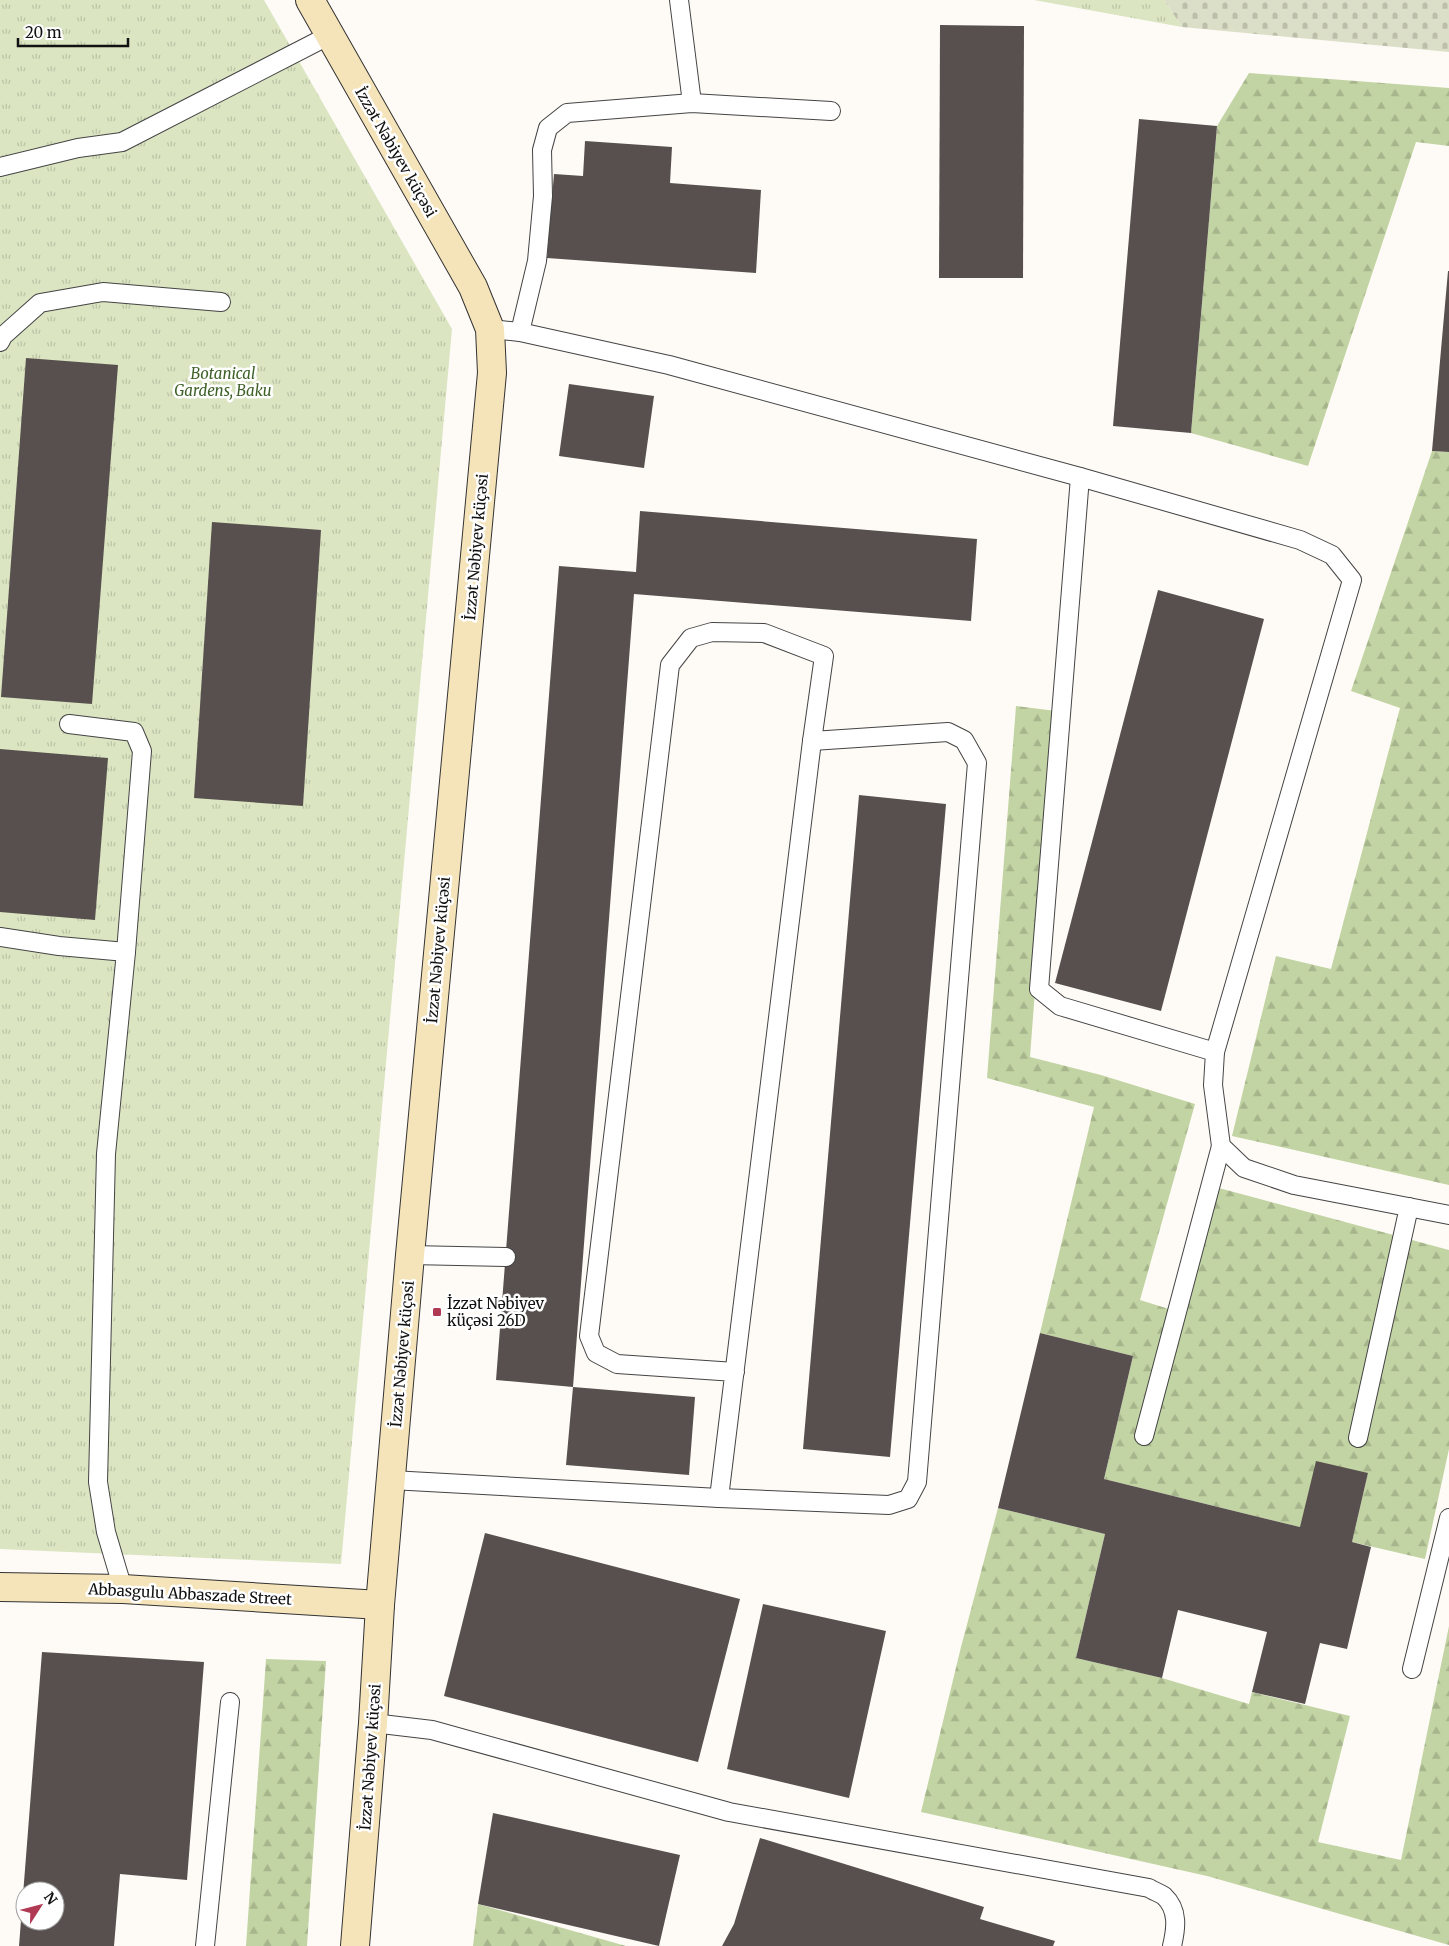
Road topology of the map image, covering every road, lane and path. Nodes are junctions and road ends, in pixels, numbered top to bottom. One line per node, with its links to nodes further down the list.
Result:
1 (310, 0): 3 (main road, İzzət Nəbiyev küçəsi)
2 (679, 0): 4 (lane)
3 (330, 35): 6 (lane); 8 (main road, İzzət Nəbiyev küçəsi)
4 (692, 103): 5 (lane); 9 (lane)
5 (831, 111)
6 (0, 166)
7 (221, 302): 10 (lane)
8 (490, 329): 9 (lane); 20 (main road, İzzət Nəbiyev küçəsi)
9 (520, 332): 11 (lane)
10 (0, 342)
11 (1080, 477): 16 (lane); 16 (lane)
12 (69, 724): 15 (lane)
13 (812, 741): 22 (lane); 22 (lane); 26 (lane)
14 (0, 937): 15 (lane)
15 (126, 952): 29 (lane)
16 (1215, 1052): 17 (lane)
17 (1221, 1146): 18 (lane); 23 (lane)
18 (1409, 1207): 19 (lane); 24 (lane)
19 (1449, 1215)
20 (410, 1255): 21 (lane); 25 (main road, İzzət Nəbiyev küçəsi)
21 (506, 1257)
22 (735, 1372): 26 (lane)
23 (1144, 1436)
24 (1358, 1438)
25 (391, 1480): 26 (lane); 30 (main road, İzzət Nəbiyev küçəsi)
26 (719, 1498)
27 (1449, 1518): 31 (lane)
28 (0, 1587): 29 (main road, Abbasgulu Abbaszade Street)
29 (123, 1590): 30 (main road, Abbasgulu Abbaszade Street)
30 (380, 1605): 33 (main road, İzzət Nəbiyev küçəsi)
31 (1412, 1669)
32 (230, 1702): 34 (lane)
33 (373, 1723): 35 (main road, İzzət Nəbiyev küçəsi); 36 (lane)
34 (205, 1946)
35 (355, 1946)
36 (1172, 1946)

